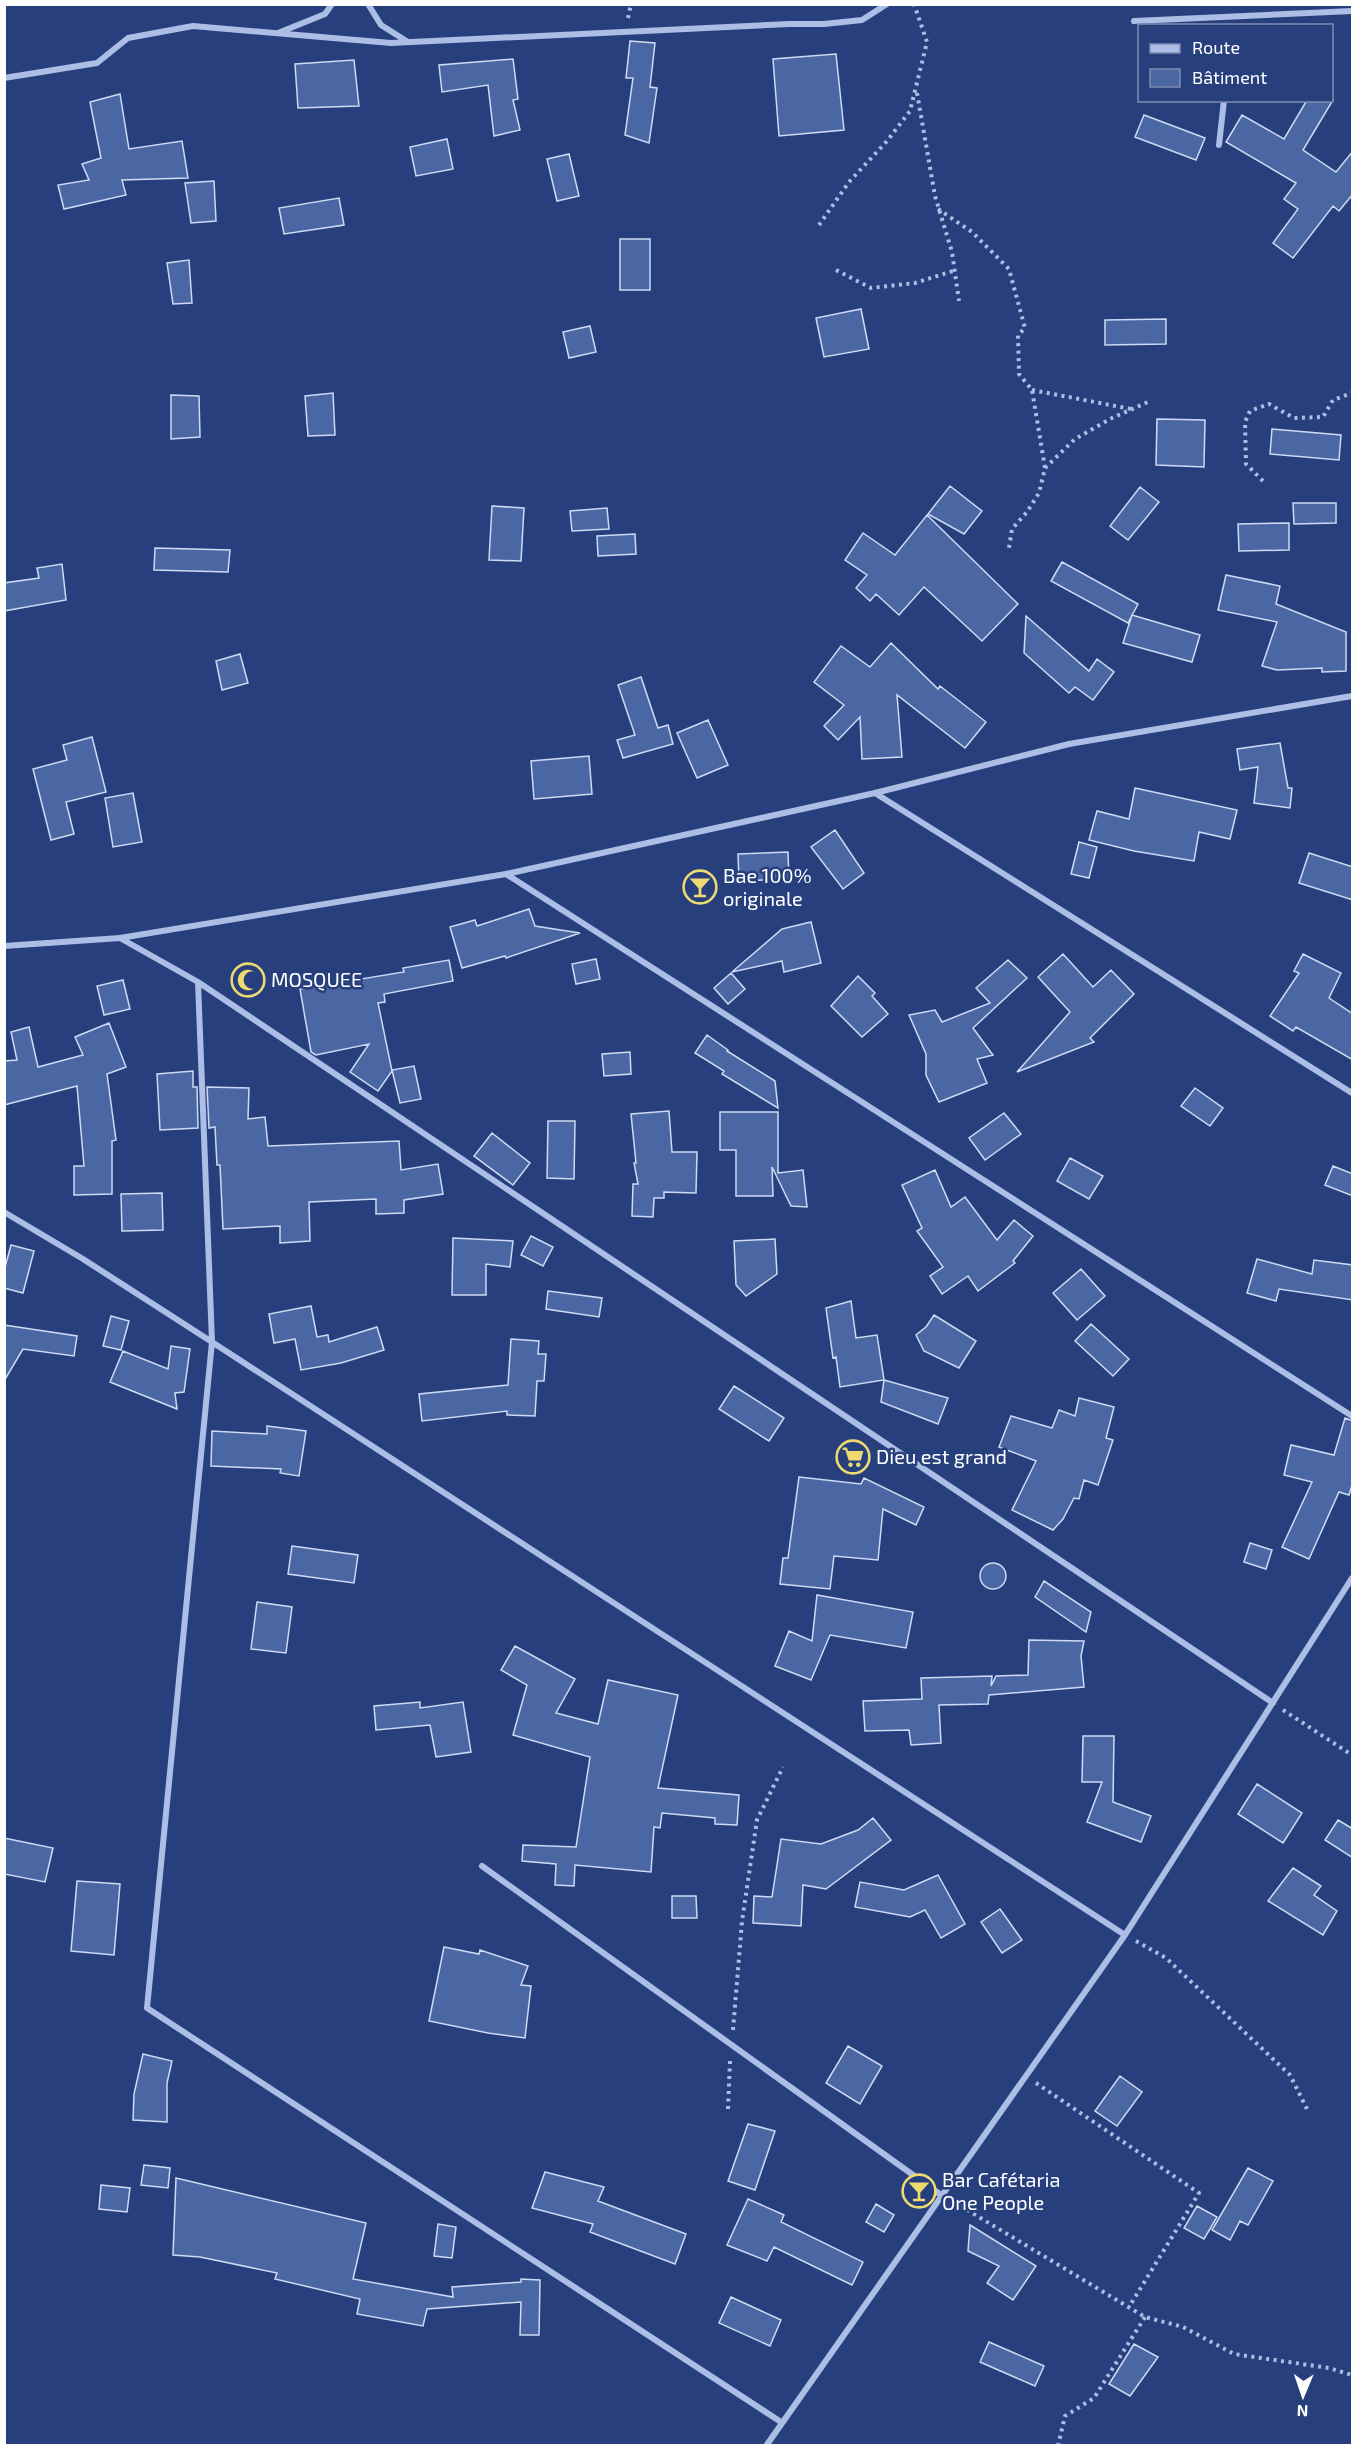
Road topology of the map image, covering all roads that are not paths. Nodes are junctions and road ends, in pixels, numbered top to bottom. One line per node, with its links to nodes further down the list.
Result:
1 (332, 4): 8 (street)
2 (368, 4): 9 (street)
3 (887, 4): 9 (street)
4 (1353, 12): 5 (street)
5 (1233, 17): 6 (street); 7 (street)
6 (1134, 21)
7 (1232, 24)
8 (274, 34): 9 (street); 10 (street)
9 (409, 43)
10 (4, 78)
11 (1224, 102): 12 (street)
12 (1219, 145)
13 (1353, 696): 14 (street)
14 (875, 793): 15 (street); 19 (street)
15 (506, 874): 16 (street); 22 (street)
16 (120, 938): 17 (street); 18 (street)
17 (4, 946)
18 (198, 982): 21 (street); 24 (street)
19 (1353, 1092)
20 (4, 1212): 21 (street)
21 (212, 1341): 26 (street); 28 (street)
22 (1353, 1416)
23 (1353, 1578): 24 (street)
24 (1273, 1703): 26 (street)
25 (482, 1866): 27 (street)
26 (1125, 1935): 27 (street)
27 (941, 2195): 28 (street)
28 (781, 2422): 29 (street)
29 (766, 2445)

